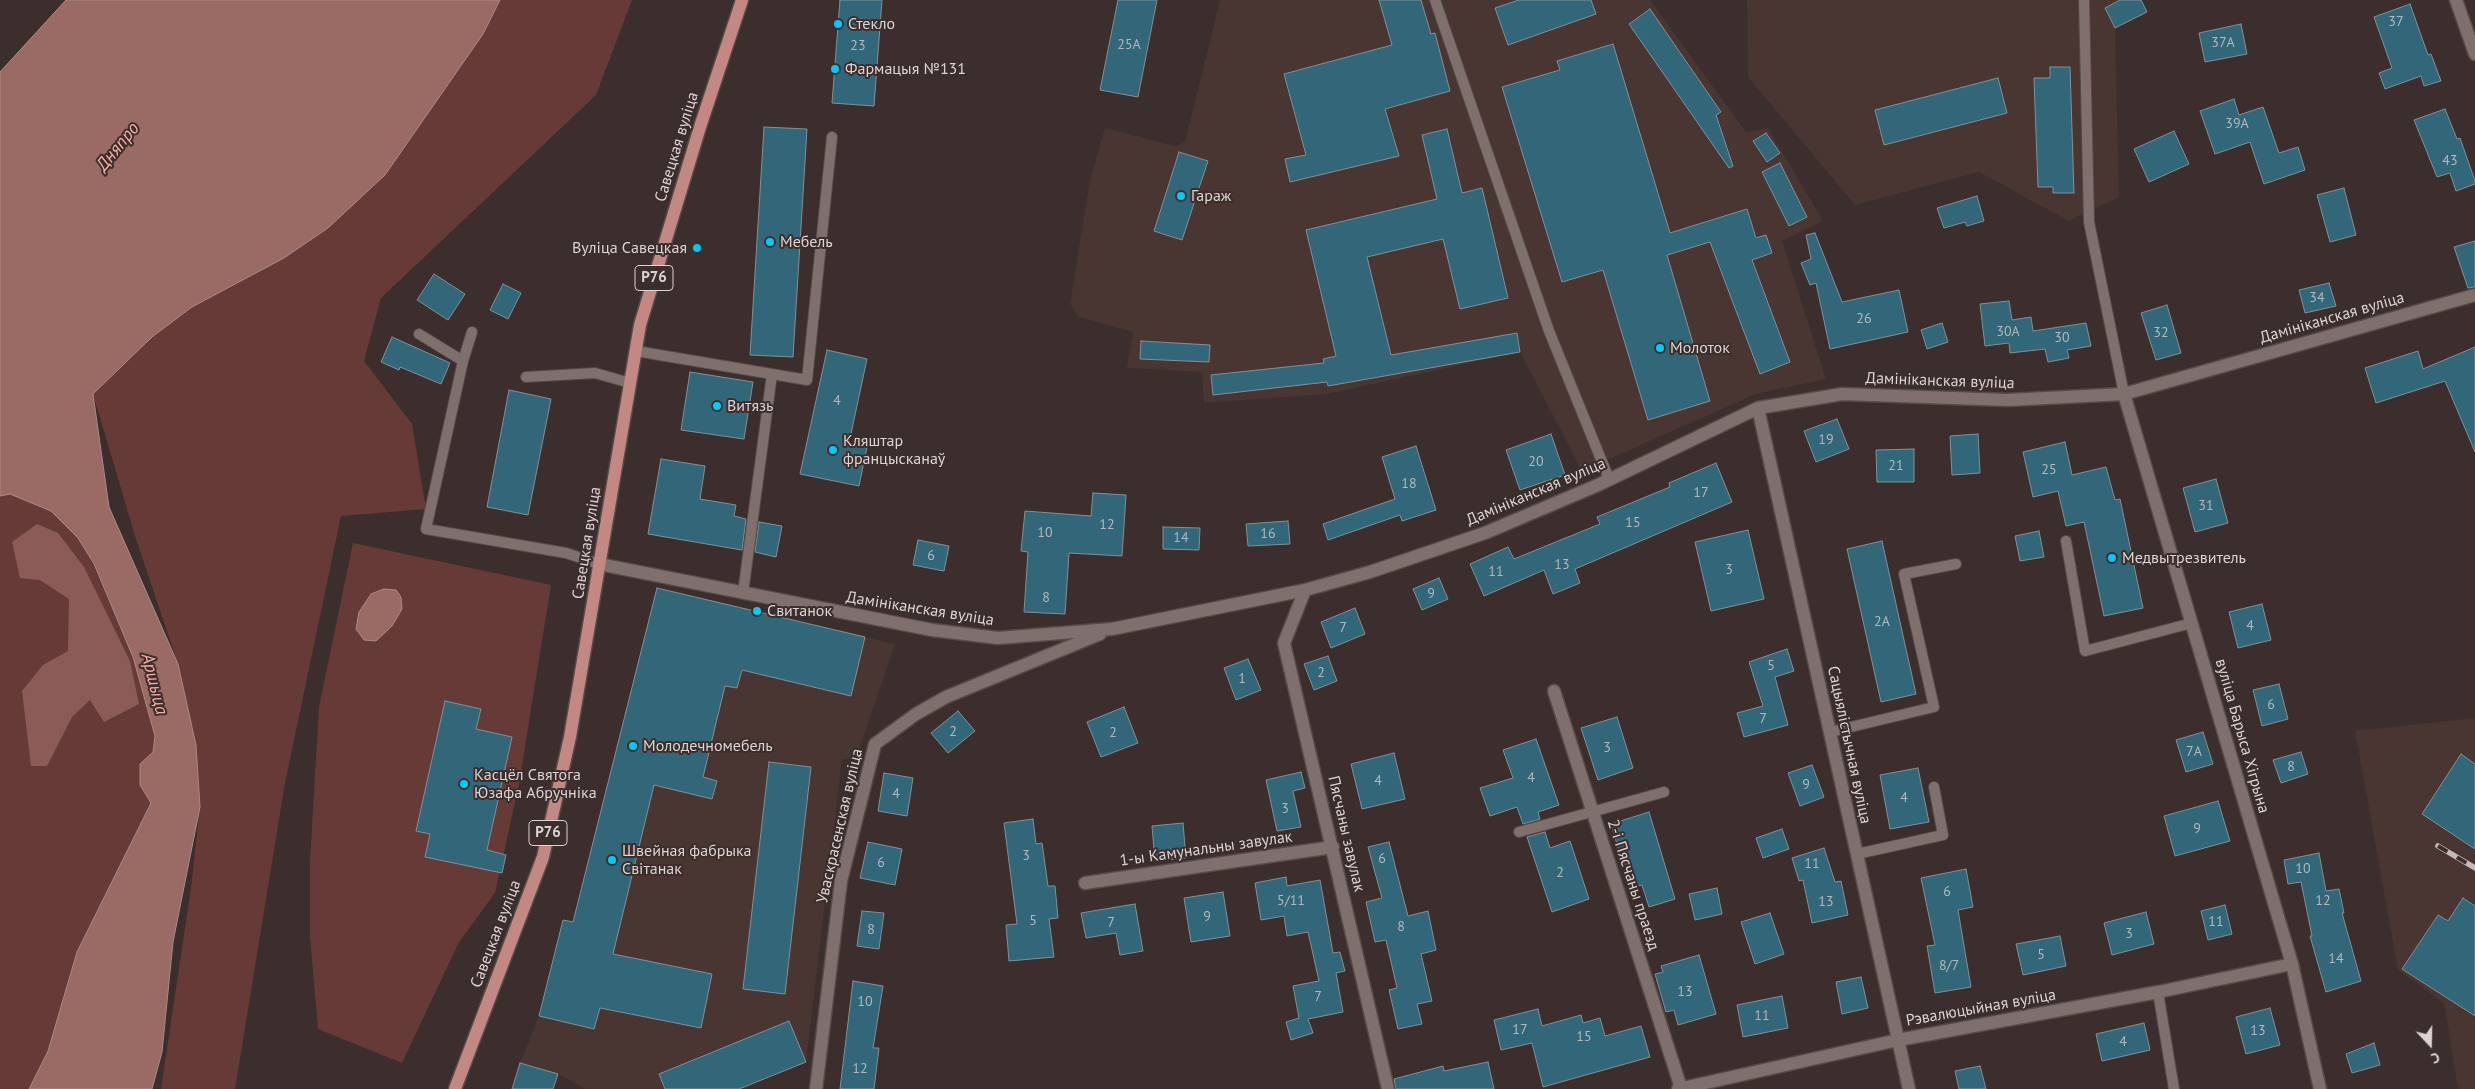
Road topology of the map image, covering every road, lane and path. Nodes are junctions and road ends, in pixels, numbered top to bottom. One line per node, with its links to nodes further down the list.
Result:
1 (742, 0): 10 (main road, Савецкая вуліца / Р76)
2 (1435, 0): 17 (lane)
3 (2084, 0): 15 (lane)
4 (2456, 0): 5 (street)
5 (2475, 54)
6 (832, 137): 12 (lane)
7 (2475, 295): 15 (street, Дамініканская вуліца)
8 (472, 332): 11 (lane)
9 (419, 334): 11 (lane)
10 (636, 352): 12 (lane); 14 (main road, Савецкая вуліца / Р76)
11 (462, 361): 19 (lane)
12 (772, 374): 22 (lane)
13 (526, 377): 14 (lane)
14 (630, 383): 19 (main road, Савецкая вуліца / Р76)
15 (2124, 394): 16 (street, Дамініканская вуліца); 23 (street, вуліца Барыса Хігрына)
16 (1758, 408): 17 (street, Дамініканская вуліца); 26 (street, Сацыялістычная вуліца)
17 (1609, 479): 21 (street, Дамініканская вуліца)
18 (2066, 540): 23 (lane)
19 (599, 564): 22 (street, Дамініканская вуліца); 37 (main road, Савецкая вуліца / Р76)
20 (1956, 564): 26 (lane)
21 (1305, 590): 24 (street, Дамініканская вуліца); 31 (street, Пясчаны завулак)
22 (743, 593): 24 (street, Дамініканская вуліца)
23 (2192, 623): 34 (street, вуліца Барыса Хігрына)
24 (1112, 629): 38 (street, Уваскрасенская вуліца)
25 (1554, 691): 29 (street, 2-і Пясчаны праезд)
26 (1830, 732): 32 (street, Сацыялістычная вуліца)
27 (1934, 787): 32 (lane)
28 (1664, 792): 29 (lane)
29 (1592, 812): 30 (lane); 40 (street, 2-і Пясчаны праезд)
30 (1519, 832)
31 (1332, 847): 33 (street, 1-ы Камунальны завулак); 39 (street, Пясчаны завулак)
32 (1857, 854): 36 (street, Сацыялістычная вуліца)
33 (1085, 883)
34 (2292, 964): 35 (street, Рэвалюцыйная вуліца); 43 (street, вуліца Барыса Хігрына)
35 (2158, 992): 36 (street, Рэвалюцыйная вуліца); 42 (lane)
36 (1898, 1040): 40 (street, Рэвалюцыйная вуліца); 41 (street, Сацыялістычная вуліца)
37 (455, 1089)
38 (816, 1089)
39 (1388, 1089)
40 (1679, 1089)
41 (1909, 1089)
42 (2174, 1089)
43 (2320, 1089)

